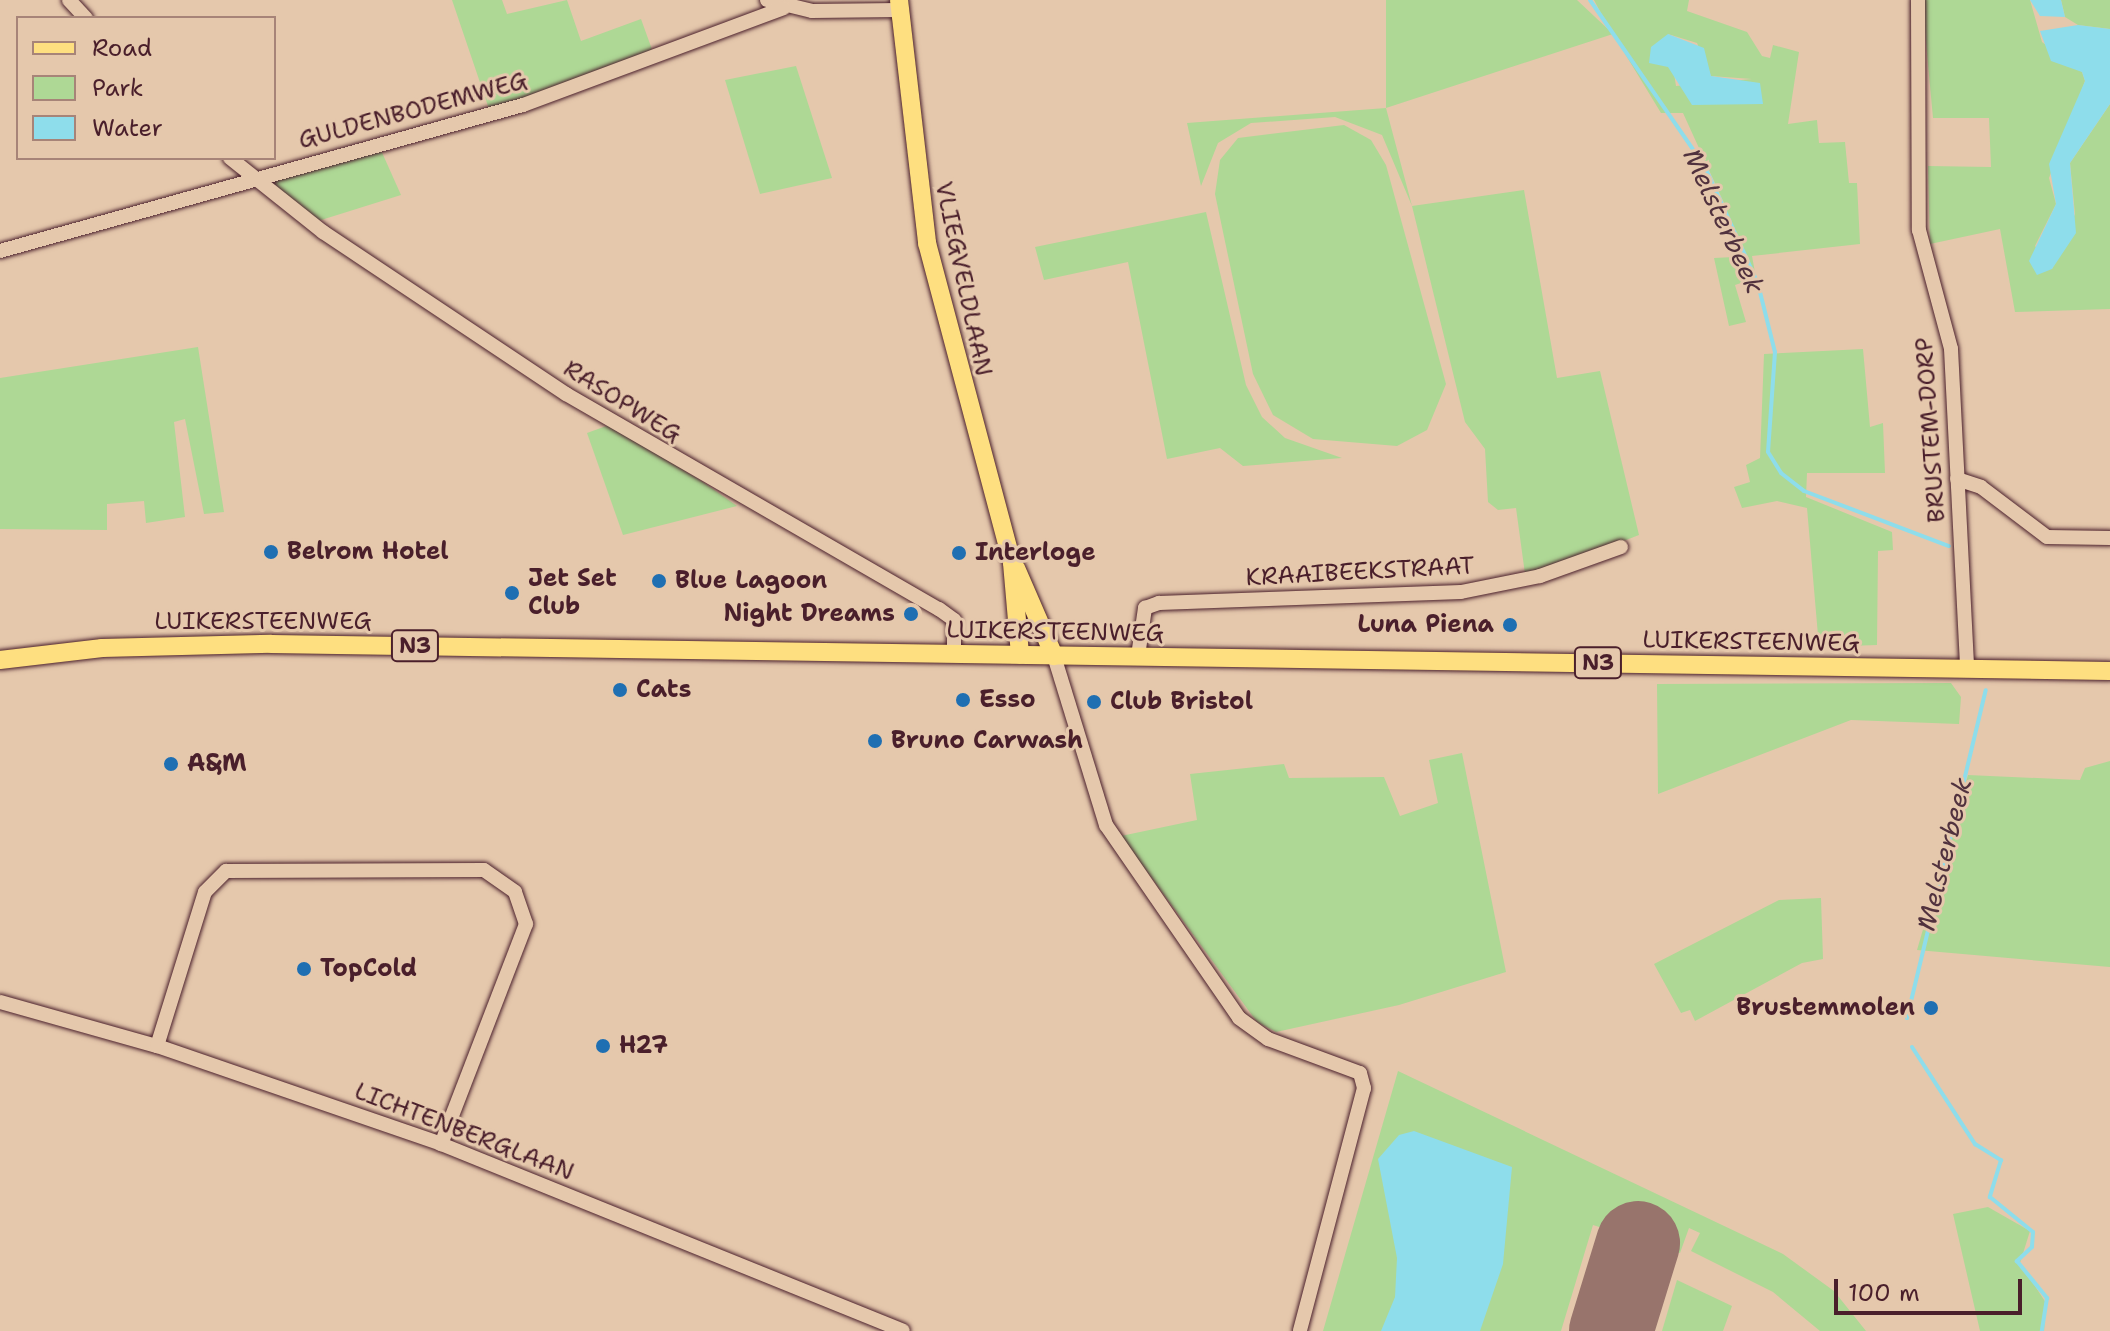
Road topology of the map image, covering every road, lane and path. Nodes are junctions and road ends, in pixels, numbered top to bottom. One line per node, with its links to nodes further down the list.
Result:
1 (69, 0): 6 (street)
2 (767, 0): 5 (street)
3 (1918, 0): 10 (street, BRUSTEM-DORP)
4 (899, 5): 5 (street); 13 (main road, VLIEGVELDLAAN)
5 (784, 8): 8 (street, GULDENBODEMWEG)
6 (84, 16)
7 (232, 160): 8 (street)
8 (252, 179): 9 (street, GULDENBODEMWEG); 14 (street, RASOPWEG)
9 (0, 251)
10 (1957, 479): 11 (street); 19 (street, BRUSTEM-DORP)
11 (2110, 538)
12 (1621, 547): 17 (street, KRAAIBEEKSTRAAT)
13 (1012, 563): 15 (main road, VLIEGVELDLAAN); 16 (main road, VLIEGVELDLAAN)
14 (954, 655): 15 (main road, LUIKERSTEENWEG / N3); 18 (main road, LUIKERSTEENWEG / N3)
15 (1020, 655): 16 (main road, LUIKERSTEENWEG / N3)
16 (1054, 656): 17 (main road, LUIKERSTEENWEG / N3); 25 (street)
17 (1138, 656): 19 (main road, LUIKERSTEENWEG / N3)
18 (0, 660)
19 (1967, 669): 20 (main road, LUIKERSTEENWEG / N3)
20 (2110, 671)
21 (0, 1002): 22 (street, LICHTENBERGLAAN)
22 (157, 1046): 23 (street, LICHTENBERGLAAN); 23 (street)
23 (441, 1144): 24 (street, LICHTENBERGLAAN)
24 (903, 1331)
25 (1300, 1331)

